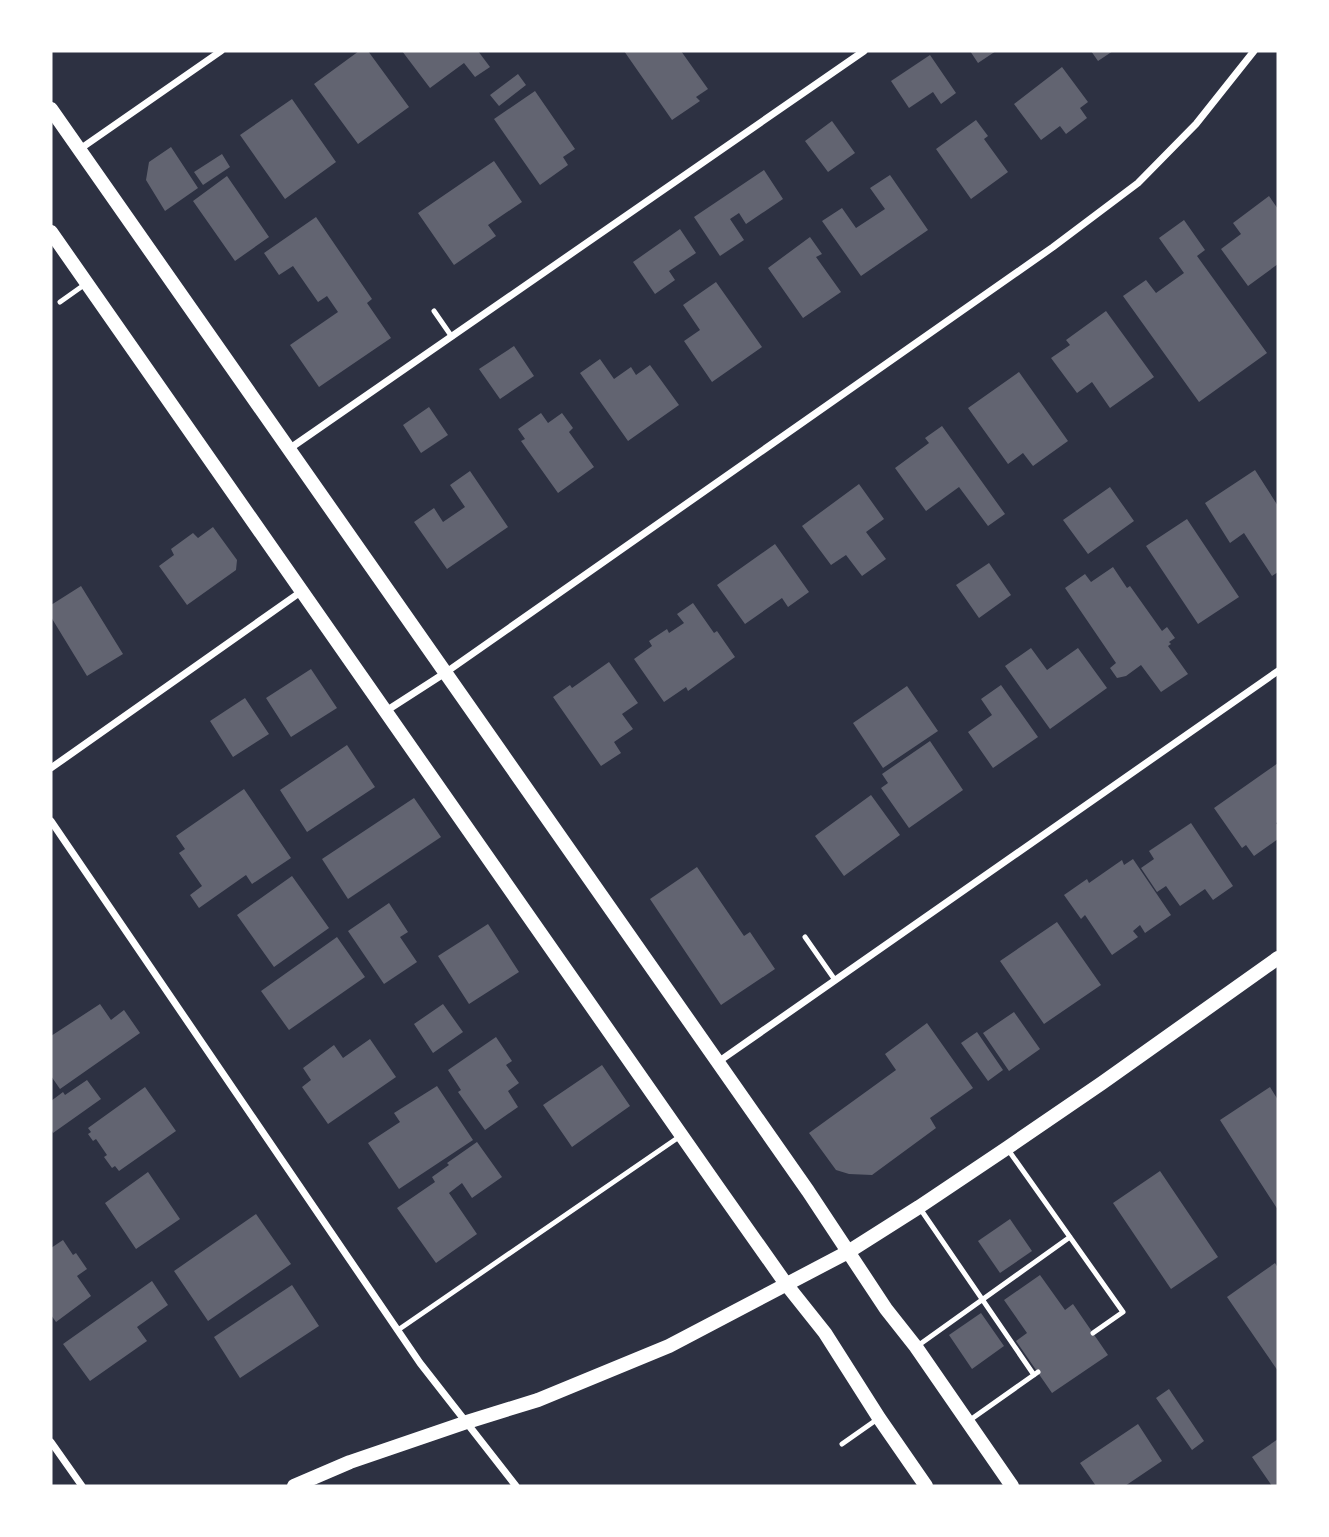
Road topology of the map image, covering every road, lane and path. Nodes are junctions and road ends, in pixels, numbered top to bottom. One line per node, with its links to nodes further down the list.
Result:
1 (220, 51): 5 (street)
2 (864, 51): 10 (street)
3 (1254, 51): 14 (street)
4 (51, 109): 5 (main road)
5 (79, 149): 11 (main road)
6 (51, 232): 7 (main road)
7 (87, 283): 8 (lane); 12 (main road)
8 (60, 302)
9 (434, 311): 10 (lane)
10 (452, 337): 11 (street)
11 (289, 450): 14 (main road)
12 (302, 591): 15 (main road); 16 (street)
13 (1278, 670): 20 (street)
14 (445, 673): 15 (street); 21 (main road)
15 (385, 711): 22 (main road)
16 (51, 768)
17 (51, 821): 29 (street)
18 (805, 937): 20 (lane)
19 (1278, 958): 23 (main road)
20 (835, 980): 21 (street)
21 (718, 1062): 26 (main road)
22 (682, 1135): 27 (main road); 29 (lane)
23 (1007, 1148): 24 (main road); 25 (lane)
24 (919, 1207): 26 (main road); 28 (lane)
25 (1070, 1237): 28 (lane); 30 (lane)
26 (849, 1252): 27 (main road); 31 (main road)
27 (786, 1284): 32 (main road); 33 (main road)
28 (982, 1298): 31 (lane); 34 (lane)
29 (398, 1330): 33 (street)
30 (1093, 1333)
31 (916, 1347): 34 (main road)
32 (879, 1418): 36 (lane); 40 (main road)
33 (467, 1422): 38 (main road); 39 (street)
34 (968, 1422): 41 (main road)
35 (51, 1442): 37 (street)
36 (842, 1444)
37 (82, 1486)
38 (294, 1486)
39 (516, 1486)
40 (926, 1486)
41 (1012, 1486)

